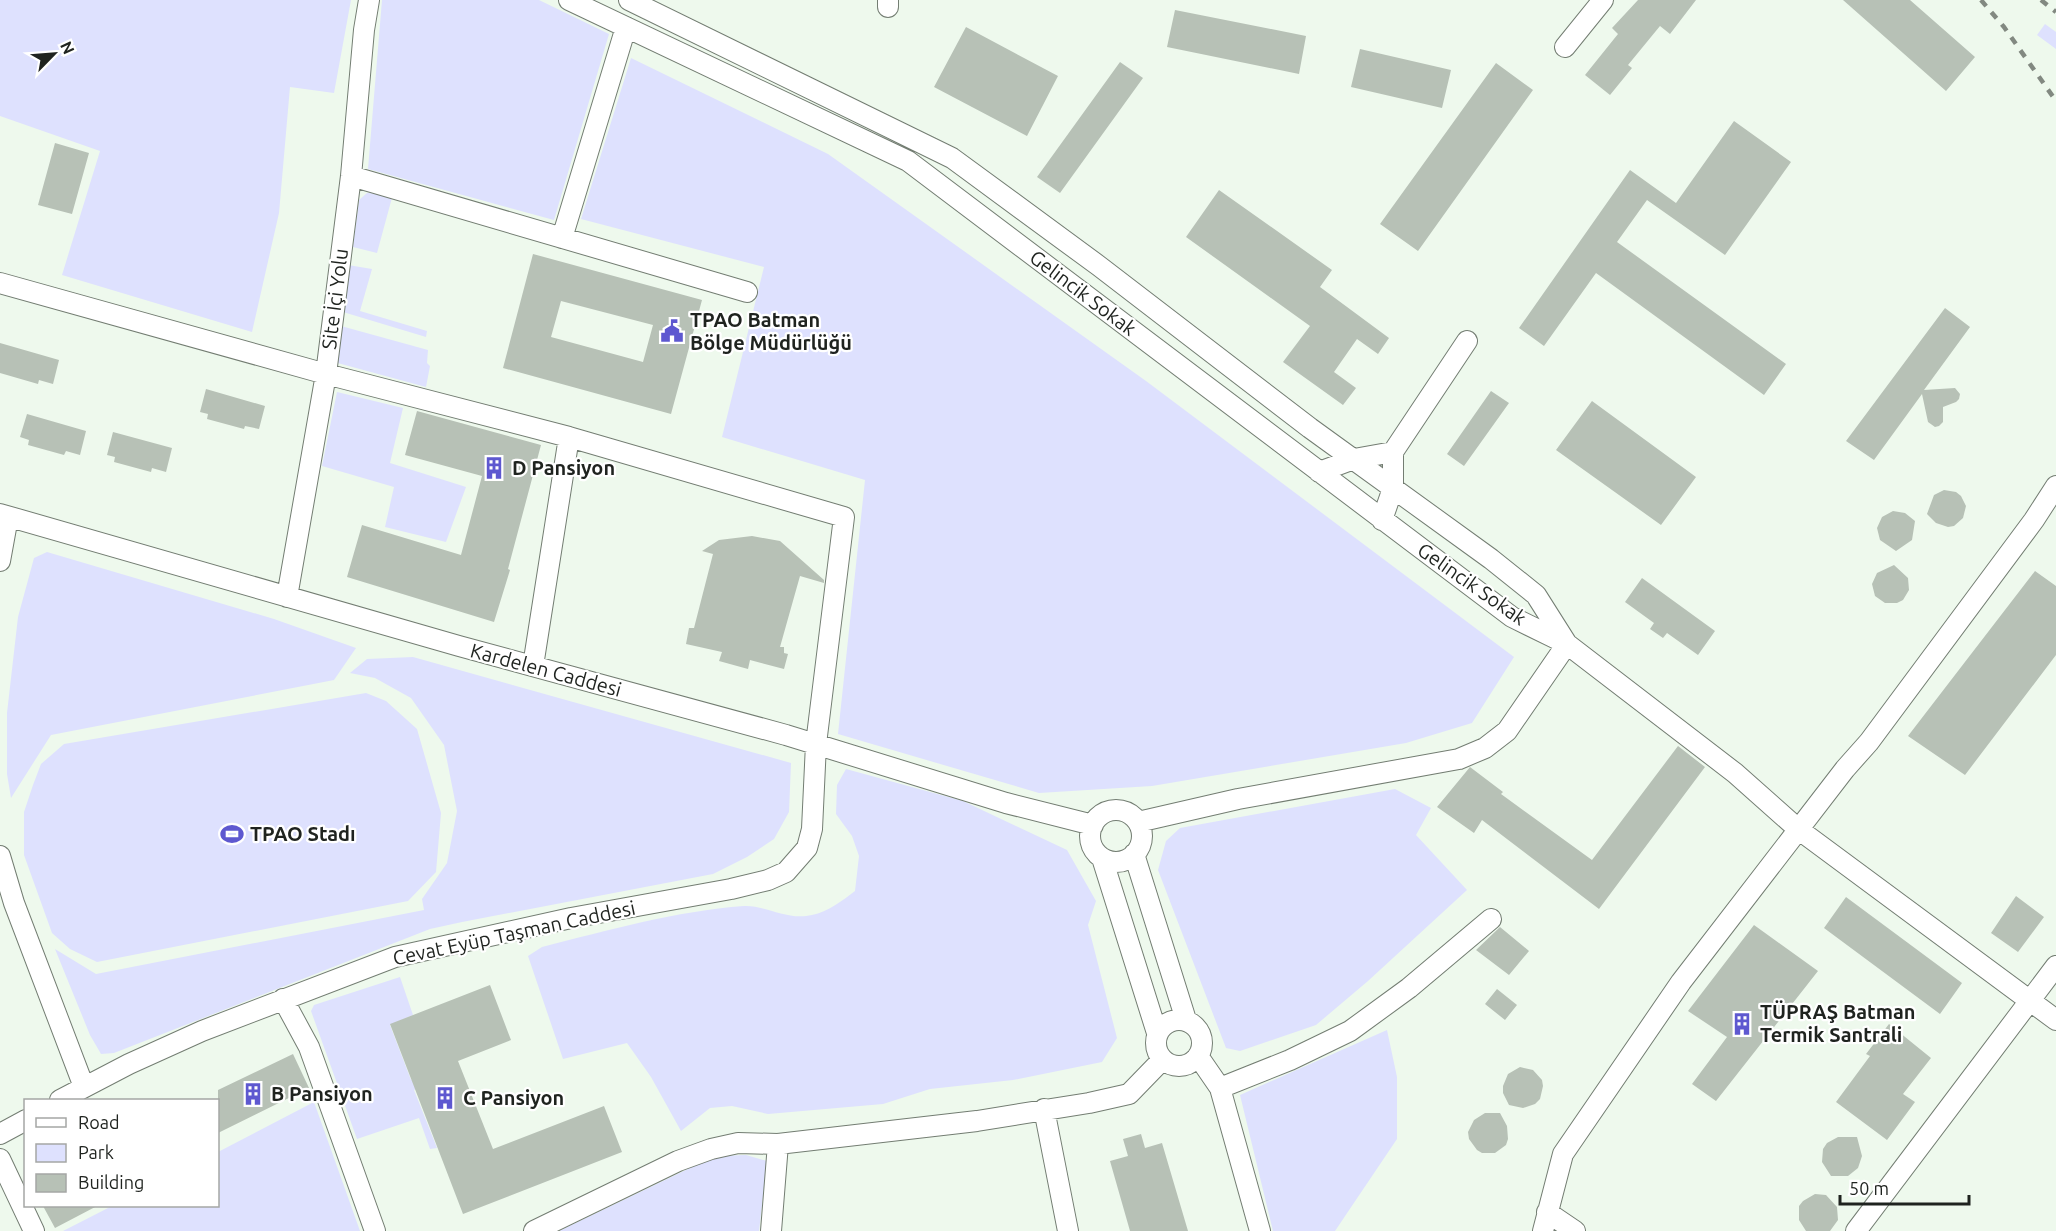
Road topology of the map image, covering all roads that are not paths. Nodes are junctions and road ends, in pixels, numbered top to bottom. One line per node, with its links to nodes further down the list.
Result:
1 (369, 0): 8 (street, Site İçi Yolu)
2 (569, 0): 5 (street, Gelincik Sokak)
3 (629, 0): 7 (street, Gelincik Sokak)
4 (1603, 0): 6 (street)
5 (626, 27): 9 (street, Gelincik Sokak); 10 (street)
6 (1565, 47)
7 (952, 158): 9 (street); 17 (street, Gelincik Sokak)
8 (351, 176): 10 (street); 14 (street, Site İçi Yolu)
9 (946, 189): 18 (street, Gelincik Sokak)
10 (562, 238): 12 (street)
11 (0, 283): 14 (street)
12 (747, 292)
13 (1467, 341): 16 (street)
14 (326, 374): 15 (street); 24 (street, Site İçi Yolu)
15 (569, 437): 26 (street); 27 (street, Cevat Eyüp Taşman Caddesi)
16 (1393, 452): 17 (street); 20 (street)
17 (1354, 459): 18 (street); 20 (street, Gelincik Sokak)
18 (1319, 472): 22 (street, Gelincik Sokak)
19 (2056, 486): 30 (street)
20 (1393, 488): 22 (street); 25 (street, Gelincik Sokak)
21 (4, 516): 23 (street); 24 (street, Kardelen Caddesi)
22 (1382, 520): 25 (street, Gelincik Sokak)
23 (0, 561)
24 (287, 597): 26 (street, Kardelen Caddesi)
25 (1567, 644): 28 (street); 30 (street)
26 (532, 666): 27 (street, Kardelen Caddesi)
27 (816, 744): 29 (street, Kardelen Caddesi); 36 (street, Cevat Eyüp Taşman Caddesi)
28 (1138, 822): 29 (street); 31 (street)
29 (1093, 825): 33 (street)
30 (1798, 829): 37 (street); 51 (street)
31 (1134, 854): 33 (street); 38 (street)
32 (0, 855): 43 (street)
33 (1102, 858): 40 (street)
34 (1491, 919): 44 (street)
35 (2056, 966): 37 (street)
36 (283, 999): 43 (street, Cevat Eyüp Taşman Caddesi); 53 (street)
37 (2030, 1000): 39 (street); 59 (street)
38 (1186, 1020): 40 (street); 41 (street)
39 (2056, 1020)
40 (1157, 1033): 42 (street)
41 (1198, 1056): 42 (street); 44 (street)
42 (1162, 1060): 46 (street)
43 (84, 1087): 45 (street, Cevat Eyüp Taşman Caddesi)
44 (1220, 1088): 57 (street)
45 (63, 1099)
46 (1044, 1109): 49 (street); 56 (street)
47 (24, 1121): 48 (street)
48 (0, 1134)
49 (778, 1144): 54 (street); 55 (street)
50 (0, 1160): 52 (street)
51 (1545, 1222): 58 (street)
52 (33, 1231)
53 (375, 1231)
54 (534, 1231)
55 (771, 1231)
56 (1068, 1231)
57 (1260, 1231)
58 (1575, 1231)
59 (1856, 1231)

